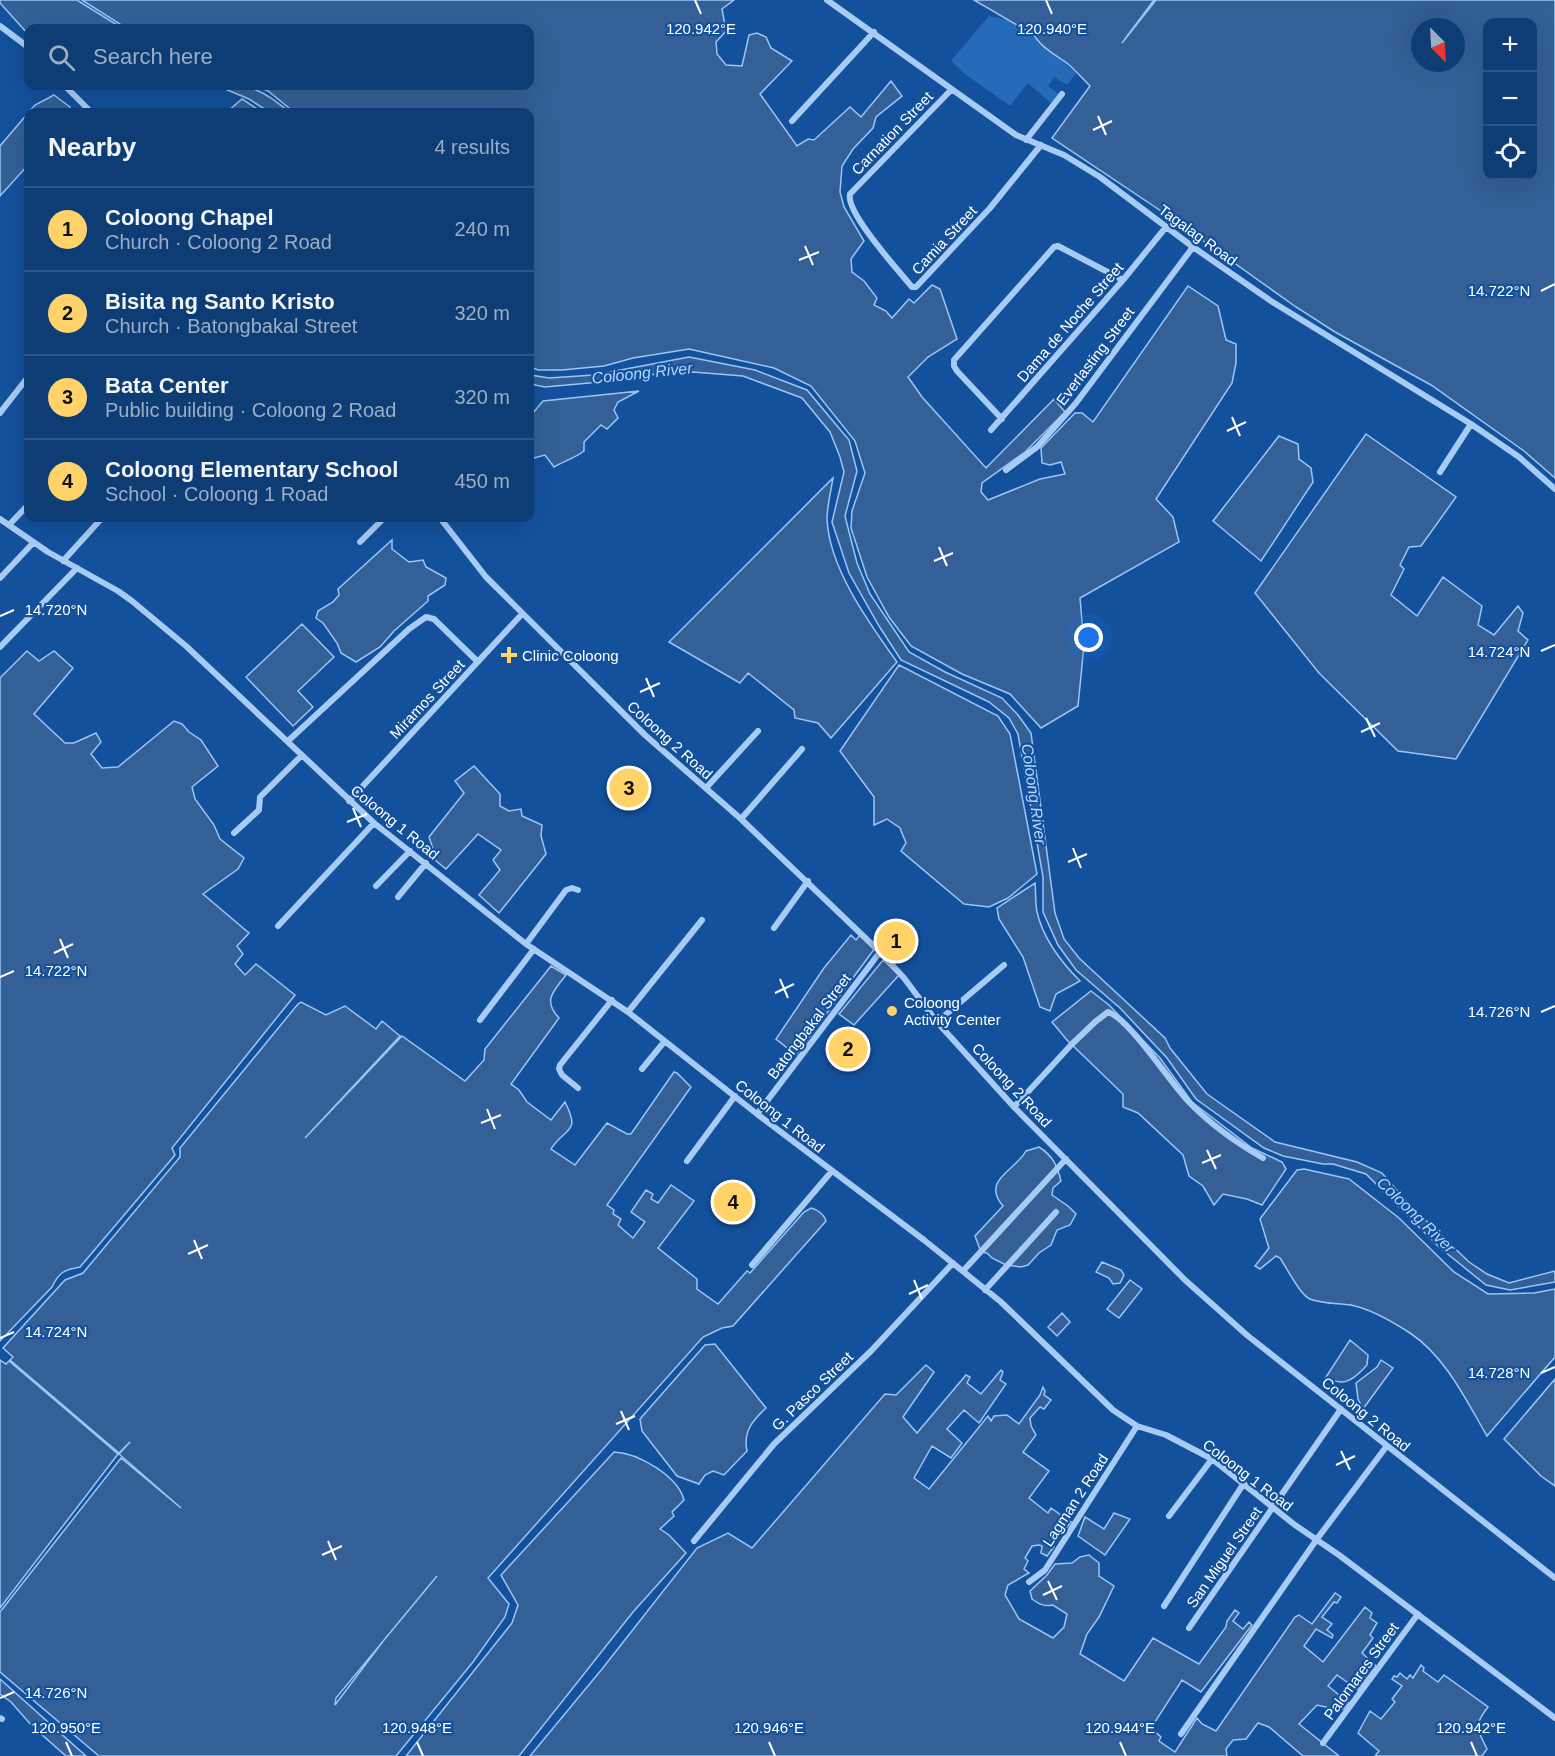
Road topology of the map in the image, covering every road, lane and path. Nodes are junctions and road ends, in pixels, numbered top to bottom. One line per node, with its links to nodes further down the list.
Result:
1 (827, 0): 3 (street, Tagalag Road)
2 (0, 26): 4 (street)
3 (874, 32): 6 (street, Tagalag Road); 9 (street)
4 (24, 44)
5 (69, 90): 8 (street)
6 (951, 90): 10 (street, Tagalag Road); 12 (street, Carnation Street)
7 (1062, 94): 10 (street)
8 (87, 108)
9 (792, 121)
10 (1026, 140): 11 (street, Tagalag Road)
11 (1041, 146): 12 (street, Camia Street); 13 (street, Tagalag Road)
12 (850, 194)
13 (1167, 227): 14 (street, Tagalag Road); 15 (street, Dama de Noche Street)
14 (1192, 247): 19 (street, Tagalag Road); 21 (street, Everlasting Street)
15 (1123, 280): 18 (street, Dama de Noche Street); 18 (street)
16 (24, 382): 17 (street)
17 (0, 413)
18 (1002, 419): 20 (street, Dama de Noche Street)
19 (1471, 424): 22 (street); 23 (street, Tagalag Road)
20 (991, 430)
21 (1006, 470)
22 (1440, 472)
23 (1555, 489)
24 (24, 510): 29 (street)
25 (0, 519): 29 (street, Coloong 1 Road)
26 (98, 522): 32 (street)
27 (380, 522): 30 (street)
28 (443, 522): 35 (street, Coloong 2 Road)
29 (9, 525): 31 (street, Coloong 1 Road)
30 (360, 542)
31 (33, 543): 32 (street, Coloong 1 Road); 34 (street)
32 (63, 561): 33 (street, Coloong 1 Road)
33 (77, 568): 36 (street); 39 (street, Coloong 1 Road)
34 (0, 578)
35 (522, 614): 37 (street, Miramos Street); 42 (street, Coloong 2 Road)
36 (0, 647)
37 (478, 662): 39 (street); 43 (street, Miramos Street)
38 (758, 731): 42 (street)
39 (288, 741): 41 (street, Coloong 1 Road)
40 (802, 749): 44 (street)
41 (302, 755): 43 (street, Coloong 1 Road); 46 (street)
42 (706, 788): 44 (street, Coloong 2 Road)
43 (349, 801): 45 (street, Coloong 1 Road)
44 (741, 819): 49 (street, Coloong 2 Road)
45 (374, 823): 47 (street, Coloong 1 Road); 54 (street)
46 (234, 832)
47 (410, 851): 48 (street, Coloong 1 Road); 50 (street)
48 (426, 863): 52 (street); 56 (street, Coloong 1 Road)
49 (808, 881): 55 (street); 58 (street, Coloong 2 Road)
50 (376, 886)
51 (578, 890): 56 (street)
52 (398, 897)
53 (702, 920): 61 (street)
54 (279, 926)
55 (774, 928)
56 (526, 944): 57 (street, Coloong 1 Road)
57 (534, 949): 60 (street, Coloong 1 Road); 62 (street)
58 (880, 952): 63 (street, Coloong 2 Road); 69 (street, Batongbakal Street)
59 (1004, 965): 63 (street)
60 (612, 1000): 61 (street, Coloong 1 Road); 66 (street)
61 (628, 1012): 64 (street, Coloong 1 Road)
62 (480, 1020)
63 (937, 1022): 68 (street, Coloong 2 Road)
64 (664, 1042): 65 (street); 67 (street, Coloong 1 Road)
65 (642, 1069)
66 (578, 1088)
67 (735, 1096): 69 (street, Coloong 1 Road); 72 (street)
68 (1014, 1107): 70 (street); 71 (street, Coloong 2 Road)
69 (757, 1114): 73 (street, Coloong 1 Road)
70 (1263, 1158)
71 (1066, 1159): 77 (street); 79 (street, Coloong 2 Road)
72 (687, 1161)
73 (832, 1171): 75 (street, Coloong 1 Road); 76 (street)
74 (1056, 1212): 78 (street)
75 (953, 1263): 77 (street, Coloong 1 Road); 87 (street, G. Pasco Street)
76 (752, 1265)
77 (963, 1271): 78 (street, Coloong 1 Road)
78 (986, 1290): 80 (street, Coloong 1 Road)
79 (1341, 1409): 81 (street, Coloong 2 Road); 84 (street, San Miguel Street)
80 (1137, 1426): 82 (street, Coloong 1 Road); 89 (street, Lagman 2 Road)
81 (1386, 1447): 86 (street); 88 (street, Coloong 2 Road)
82 (1212, 1459): 83 (street, Coloong 1 Road); 85 (street)
83 (1244, 1483): 84 (street, Coloong 1 Road); 90 (street)
84 (1273, 1508): 86 (street, Coloong 1 Road); 92 (street, San Miguel Street)
85 (1169, 1516)
86 (1317, 1539): 91 (street, Coloong 1 Road); 94 (street)
87 (694, 1541)
88 (1555, 1578)
89 (1029, 1582)
90 (1164, 1606)
91 (1418, 1614): 93 (street, Coloong 1 Road); 95 (street, Palomares Street)
92 (1189, 1628)
93 (1555, 1718)
94 (1181, 1734)
95 (1323, 1743)

